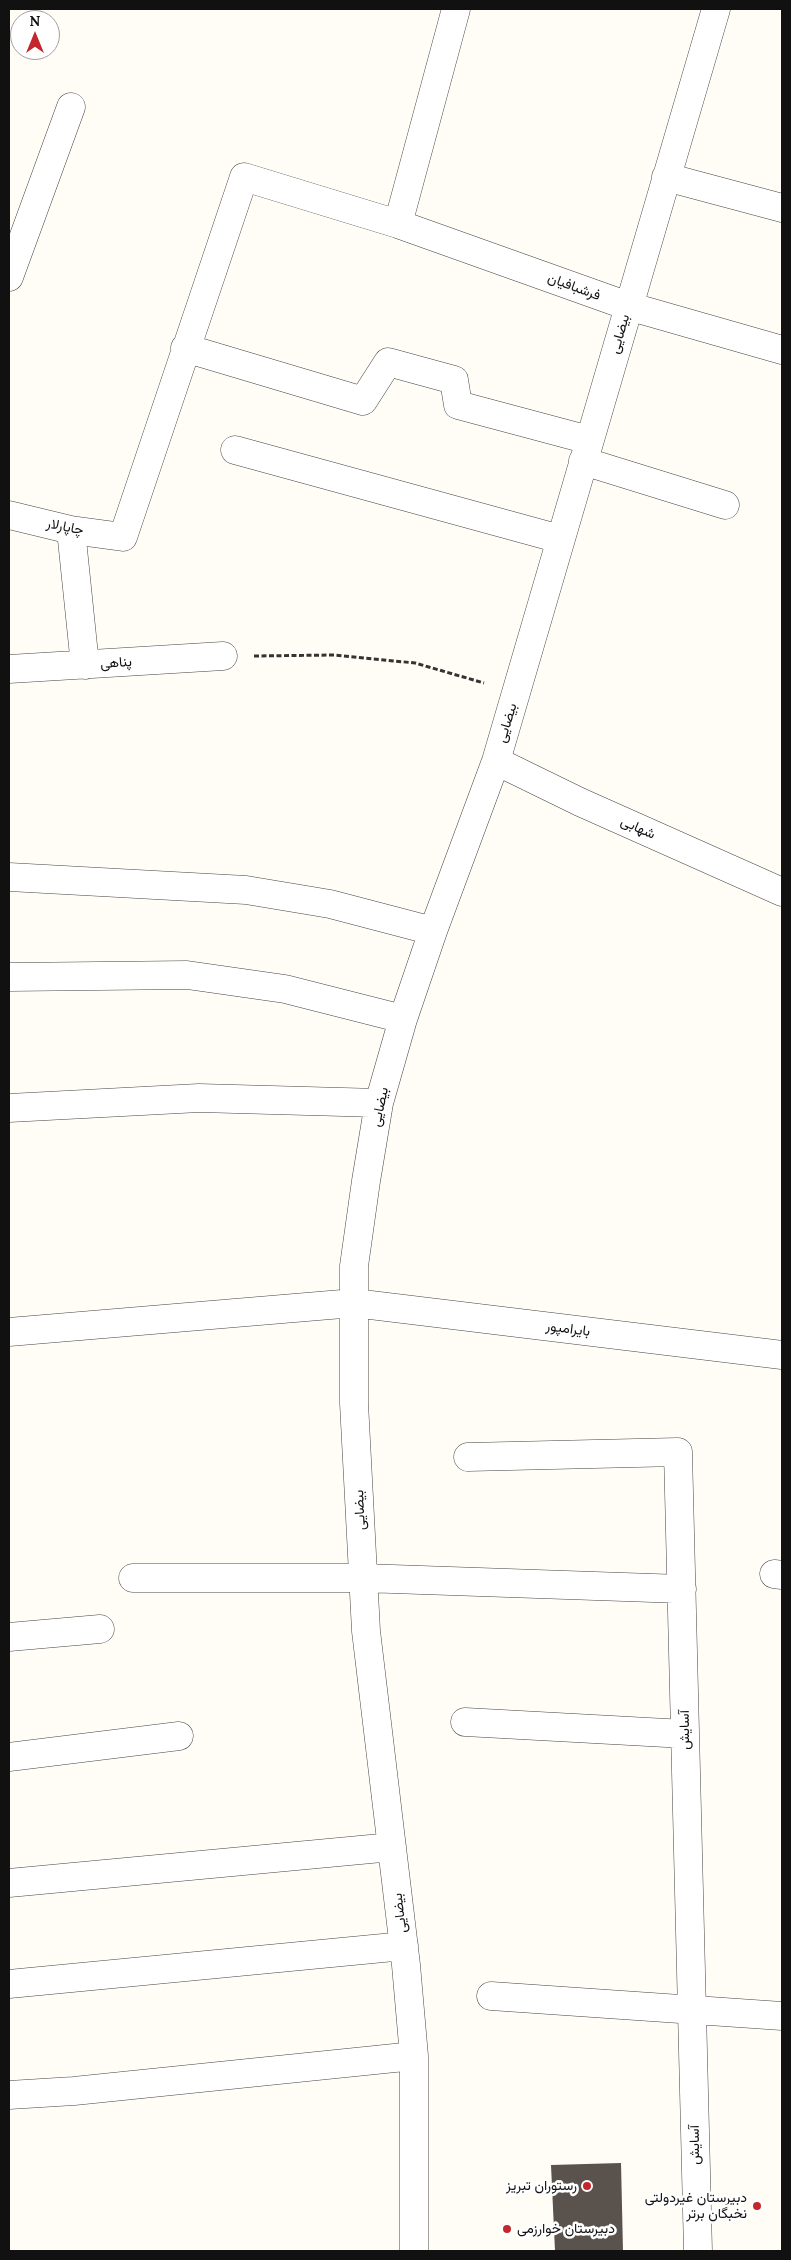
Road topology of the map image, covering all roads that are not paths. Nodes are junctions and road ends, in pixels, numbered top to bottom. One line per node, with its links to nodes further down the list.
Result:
1 (456, 9): 6 (street)
2 (716, 9): 4 (street, بیضایی)
3 (71, 107): 7 (street)
4 (666, 176): 5 (street); 8 (street, بیضایی)
5 (782, 208)
6 (398, 224): 8 (street, فرشبافیان); 9 (street, فرشبافیان)
7 (9, 277)
8 (628, 306): 10 (street, فرشبافیان); 12 (street, بیضایی)
9 (185, 348): 12 (street); 15 (street, چاپارلار)
10 (782, 350)
11 (235, 450): 16 (street)
12 (586, 451): 13 (street); 16 (street, بیضایی)
13 (725, 505)
14 (9, 515): 15 (street, چاپارلار)
15 (71, 530): 18 (street)
16 (560, 539): 20 (street, بیضایی)
17 (223, 656): 18 (street, پناهی)
18 (85, 665): 19 (street, پناهی)
19 (9, 669)
20 (496, 761): 22 (street, شهابی); 23 (street, بیضایی)
21 (9, 877): 23 (street)
22 (782, 892)
23 (432, 931): 25 (street, بیضایی)
24 (9, 977): 25 (street)
25 (403, 1019): 26 (street, بیضایی)
26 (379, 1103): 27 (street); 28 (street, بیضایی)
27 (9, 1108)
28 (354, 1303): 29 (street, بایرامپور); 30 (street, بایرامپور); 33 (street, بیضایی)
29 (9, 1332)
30 (782, 1355)
31 (468, 1457): 34 (street, آسایش)
32 (134, 1578): 33 (street)
33 (363, 1578): 34 (street); 41 (street, بیضایی)
34 (682, 1589): 38 (street, آسایش)
35 (100, 1629): 36 (street)
36 (9, 1637)
37 (465, 1722): 38 (street)
38 (685, 1734): 46 (street, آسایش)
39 (180, 1736): 40 (street)
40 (9, 1757)
41 (392, 1847): 42 (street); 43 (street, بیضایی)
42 (9, 1884)
43 (404, 1946): 44 (street); 48 (street, بیضایی)
44 (9, 1984)
45 (491, 1996): 46 (street)
46 (692, 2009): 47 (street); 51 (street, آسایش)
47 (782, 2016)
48 (414, 2056): 49 (street); 50 (street, بیضایی)
49 (9, 2096)
50 (414, 2251)
51 (698, 2251)

